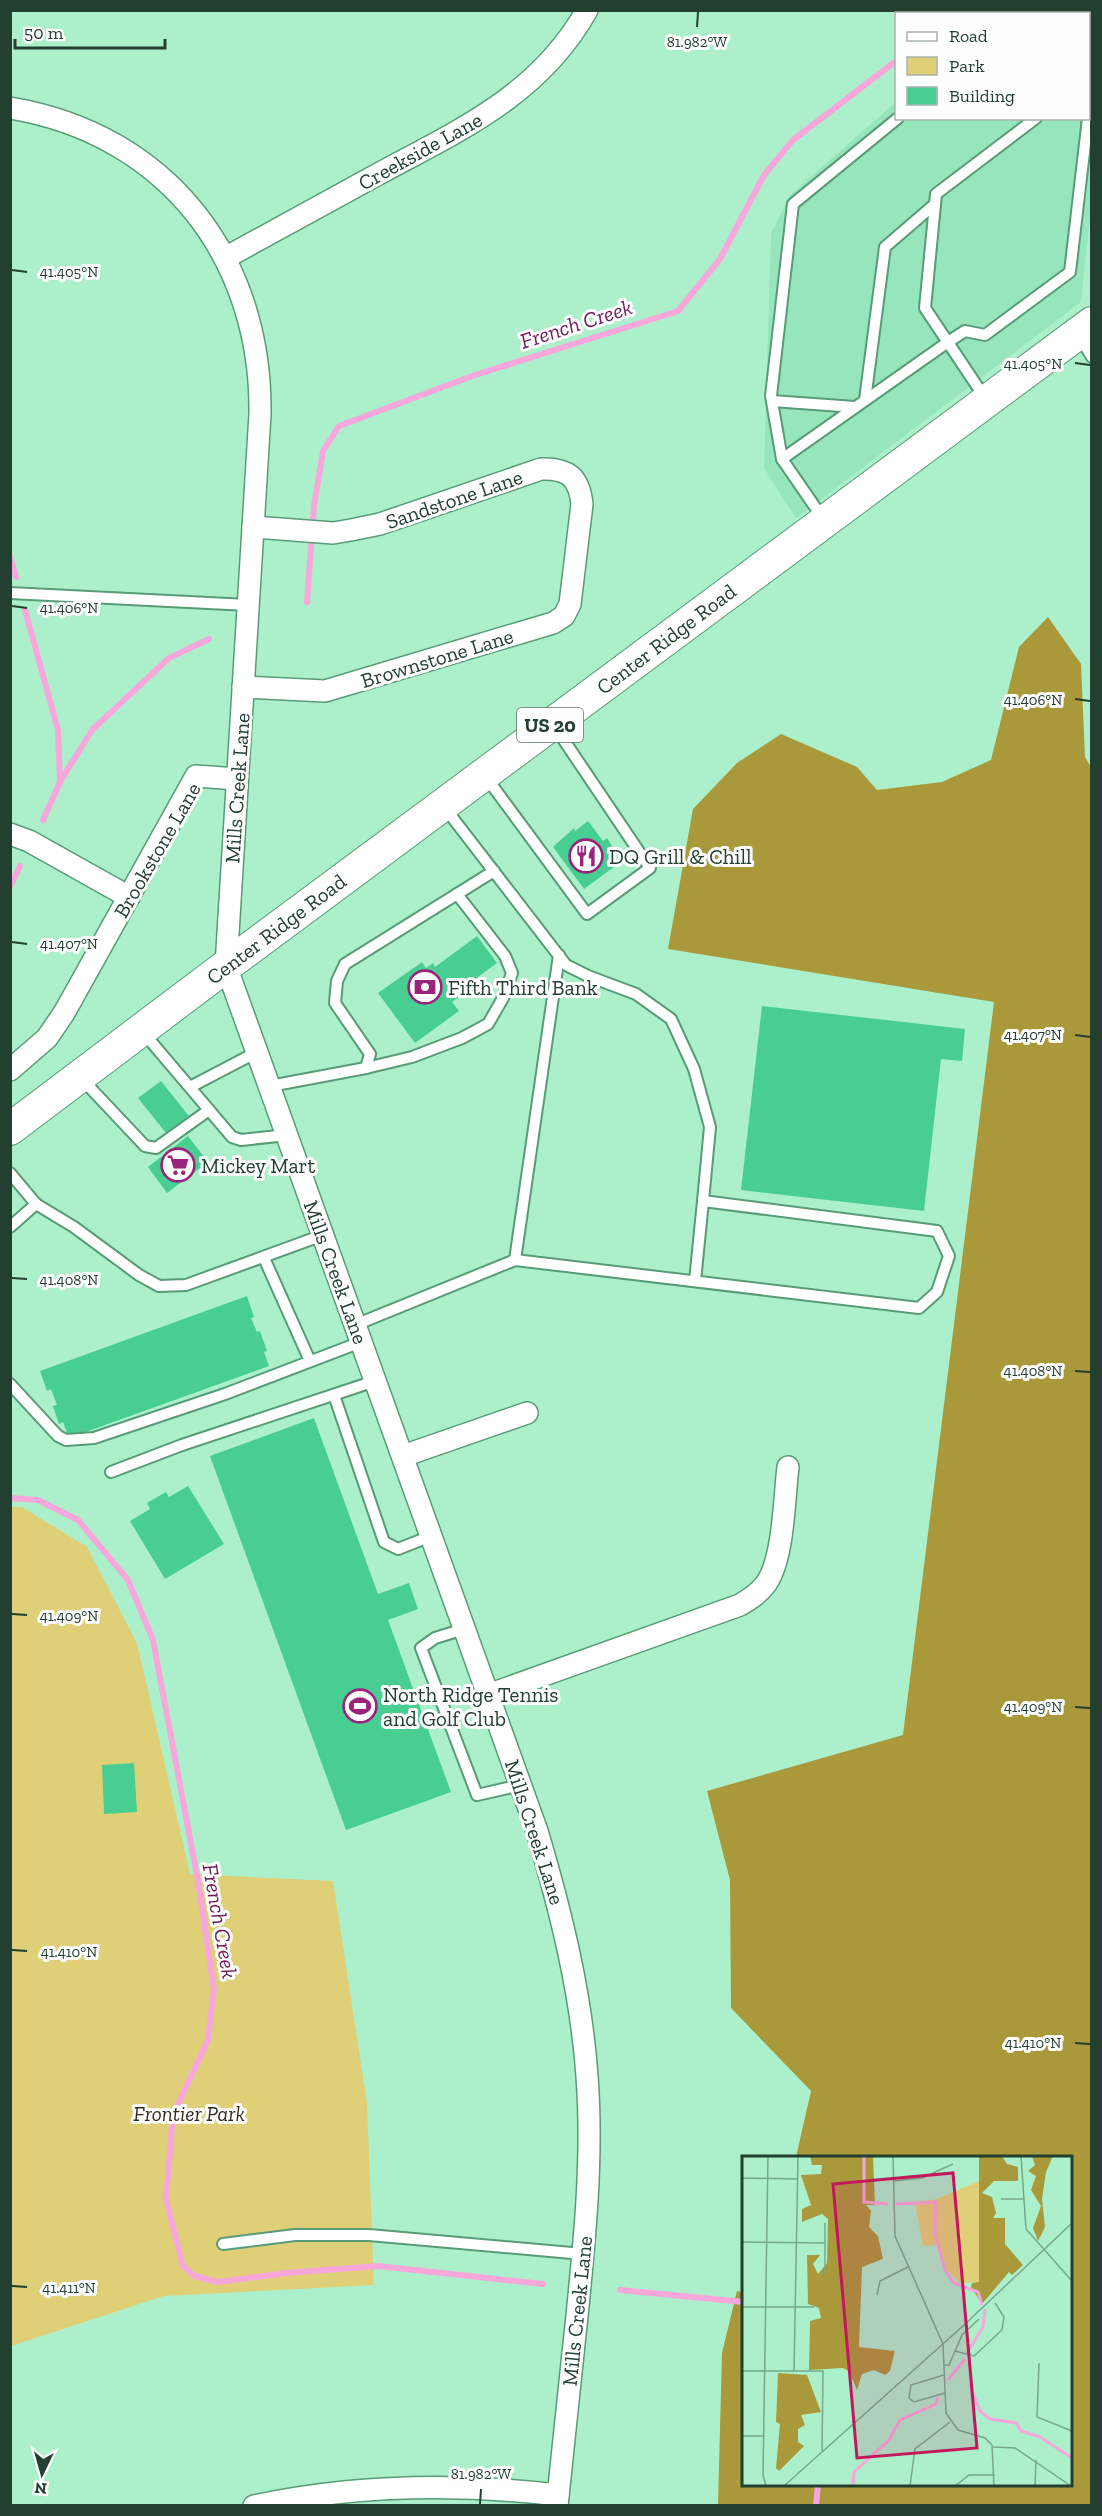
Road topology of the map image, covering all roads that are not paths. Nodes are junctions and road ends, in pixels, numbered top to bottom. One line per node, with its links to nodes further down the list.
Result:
1 (587, 10): 7 (street, Creekside Lane)
2 (10, 108): 7 (street, Mills Creek Lane)
3 (895, 120): 11 (lane)
4 (1033, 120): 6 (lane)
5 (1088, 120): 9 (lane)
6 (935, 204): 9 (lane); 10 (lane)
7 (225, 258): 16 (street, Mills Creek Lane)
8 (1087, 338): 12 (main road, Center Ridge Road / US 20)
9 (948, 342): 10 (lane); 12 (lane)
10 (866, 400): 13 (lane)
11 (772, 401): 13 (lane); 14 (lane)
12 (986, 401): 15 (main road, Center Ridge Road / US 20)
13 (855, 407): 14 (lane)
14 (782, 459): 15 (lane)
15 (825, 520): 21 (main road, Center Ridge Road / US 20)
16 (253, 527): 17 (street, Sandstone Lane); 19 (street, Mills Creek Lane)
17 (576, 554): 20 (street, Brownstone Lane)
18 (10, 593): 19 (lane)
19 (248, 605): 20 (street, Mills Creek Lane)
20 (243, 687): 23 (street, Mills Creek Lane)
21 (552, 723): 22 (main road, Center Ridge Road / US 20); 22 (lane)
22 (484, 774): 24 (main road, Center Ridge Road / US 20)
23 (237, 779): 28 (street, Brookstone Lane); 30 (street, Mills Creek Lane)
24 (443, 805): 26 (lane); 30 (main road, Center Ridge Road / US 20)
25 (10, 834): 28 (street)
26 (494, 871): 27 (lane); 29 (lane)
27 (457, 894): 33 (lane); 33 (lane)
28 (129, 897): 34 (street, Brookstone Lane)
29 (559, 956): 42 (lane); 47 (lane)
30 (226, 966): 31 (main road, Center Ridge Road / US 20); 32 (street, Mills Creek Lane)
31 (141, 1030): 35 (main road, Center Ridge Road / US 20); 37 (lane)
32 (257, 1052): 36 (street, Mills Creek Lane); 37 (lane)
33 (366, 1068): 36 (lane)
34 (10, 1070)
35 (80, 1076): 38 (lane); 39 (main road, Center Ridge Road / US 20)
36 (270, 1086): 40 (street, Mills Creek Lane)
37 (190, 1087): 38 (lane)
38 (210, 1110): 40 (lane)
39 (10, 1129)
40 (287, 1135): 45 (street, Mills Creek Lane)
41 (10, 1173): 43 (lane)
42 (703, 1200): 48 (lane); 48 (lane)
43 (36, 1204): 44 (lane); 46 (lane)
44 (10, 1227)
45 (323, 1235): 46 (lane); 49 (street, Mills Creek Lane)
46 (264, 1257): 50 (lane)
47 (515, 1260): 48 (lane); 49 (lane)
48 (695, 1281)
49 (358, 1333): 50 (lane); 51 (street, Mills Creek Lane)
50 (310, 1361): 52 (lane)
51 (375, 1381): 53 (lane); 55 (street, Mills Creek Lane)
52 (10, 1384)
53 (334, 1395): 57 (lane); 58 (lane)
54 (527, 1413): 55 (street)
55 (403, 1456): 58 (street, Mills Creek Lane)
56 (788, 1467): 60 (street)
57 (111, 1472)
58 (431, 1536): 59 (street, Mills Creek Lane)
59 (464, 1629): 60 (street, Mills Creek Lane); 61 (lane)
60 (488, 1695): 61 (street, Mills Creek Lane)
61 (520, 1785): 63 (street, Mills Creek Lane)
62 (223, 2244): 63 (lane)
63 (583, 2254): 64 (street, Mills Creek Lane)
64 (558, 2500): 65 (street)
65 (254, 2505)

